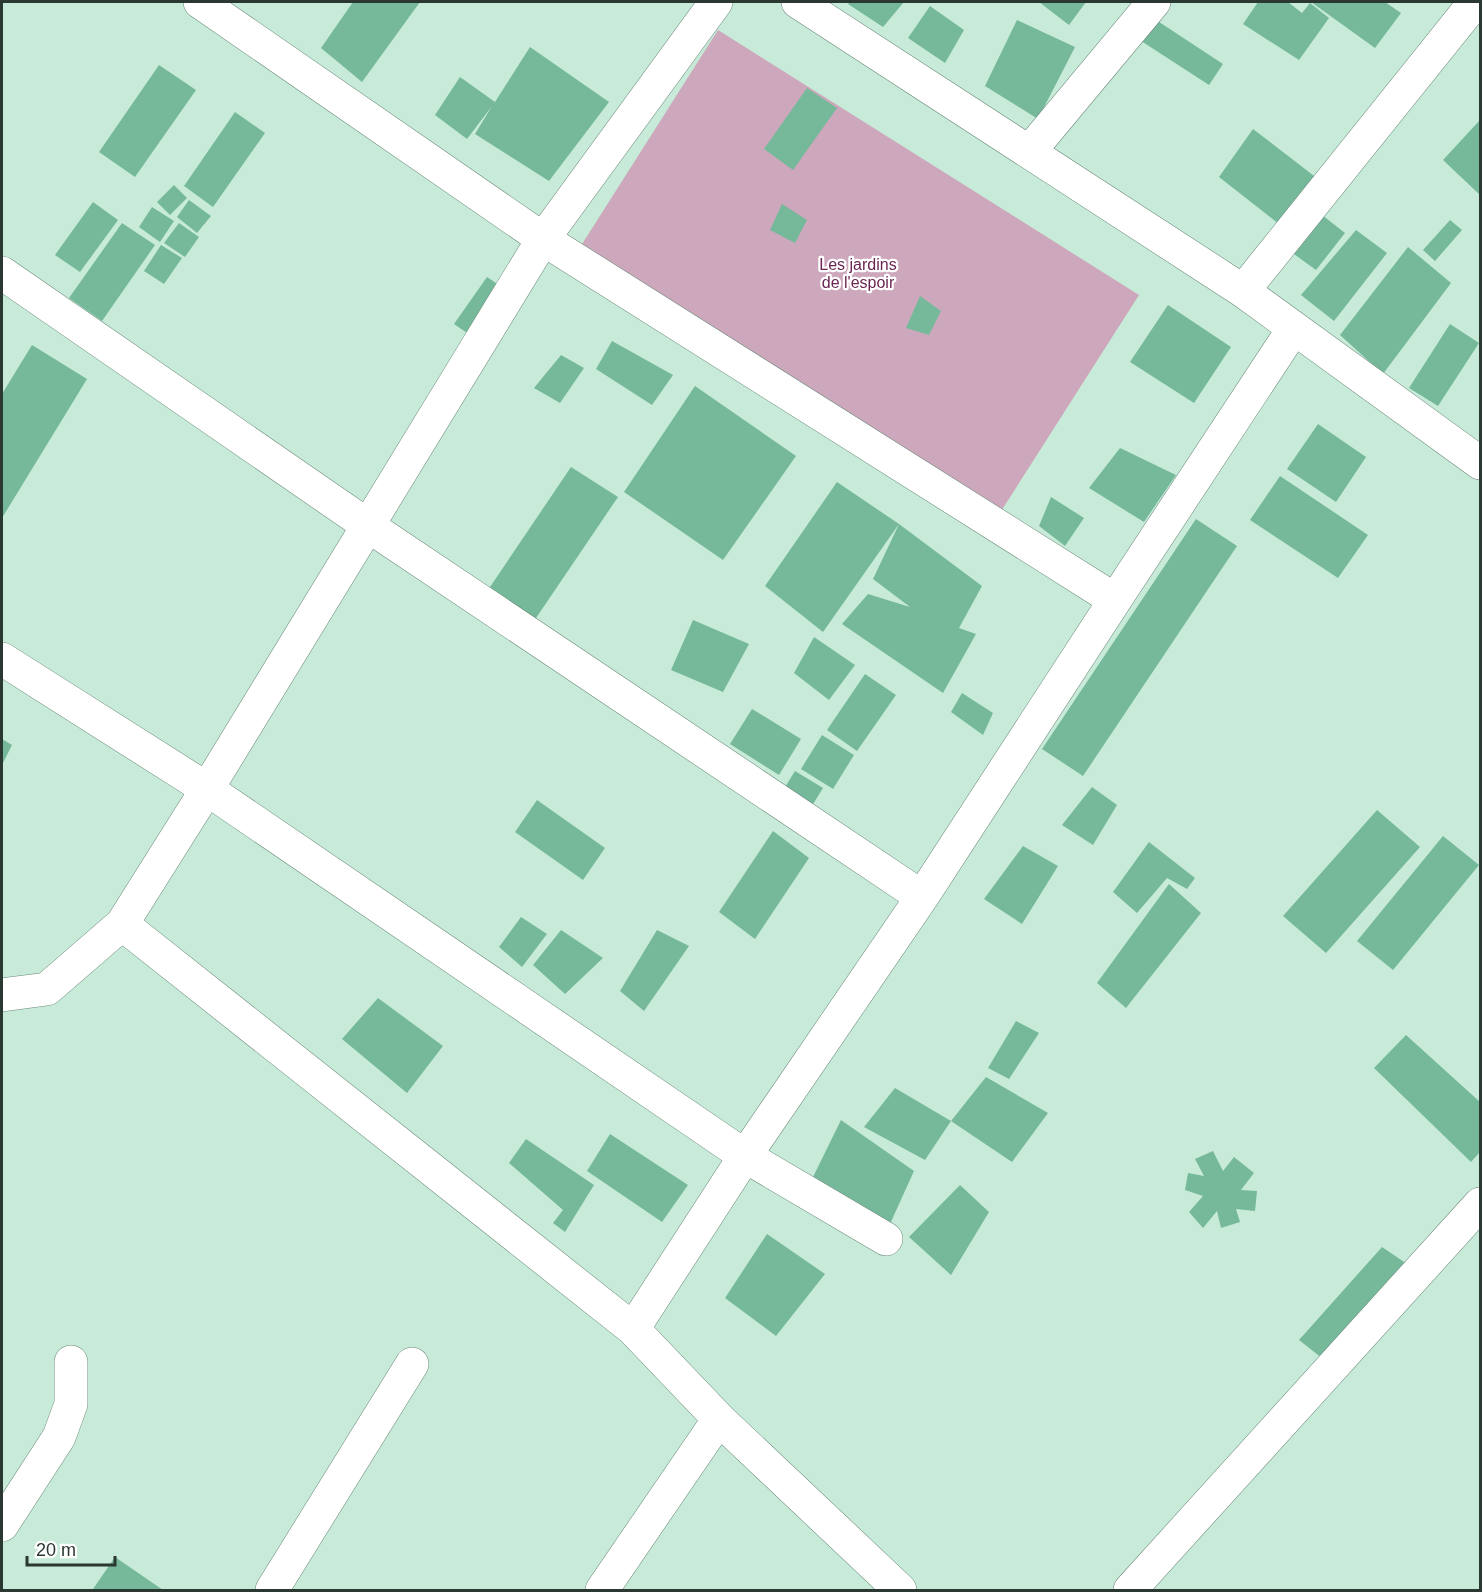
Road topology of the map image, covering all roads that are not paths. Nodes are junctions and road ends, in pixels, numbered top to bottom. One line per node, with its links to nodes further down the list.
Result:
1 (200, 2): 7 (street)
2 (716, 2): 7 (street)
3 (798, 2): 6 (street)
4 (1154, 2): 6 (street)
5 (1475, 2): 9 (street)
6 (1029, 152): 9 (street)
7 (543, 239): 12 (street); 13 (street)
8 (2, 273): 12 (street)
9 (1243, 291): 10 (street)
10 (1294, 328): 11 (street); 13 (street)
11 (1478, 457)
12 (367, 525): 15 (street); 16 (street)
13 (1115, 600): 16 (street)
14 (2, 659): 15 (street)
15 (207, 789): 17 (street); 19 (street)
16 (922, 897): 19 (street)
17 (122, 924): 18 (street); 22 (street)
18 (2, 995)
19 (745, 1156): 21 (street); 22 (street)
20 (1480, 1204): 30 (street)
21 (886, 1239)
22 (633, 1329): 25 (street)
23 (71, 1362): 26 (street)
24 (412, 1364): 27 (street)
25 (719, 1419): 28 (street); 29 (street)
26 (2, 1525)
27 (272, 1590)
28 (602, 1590)
29 (900, 1590)
30 (1130, 1590)

